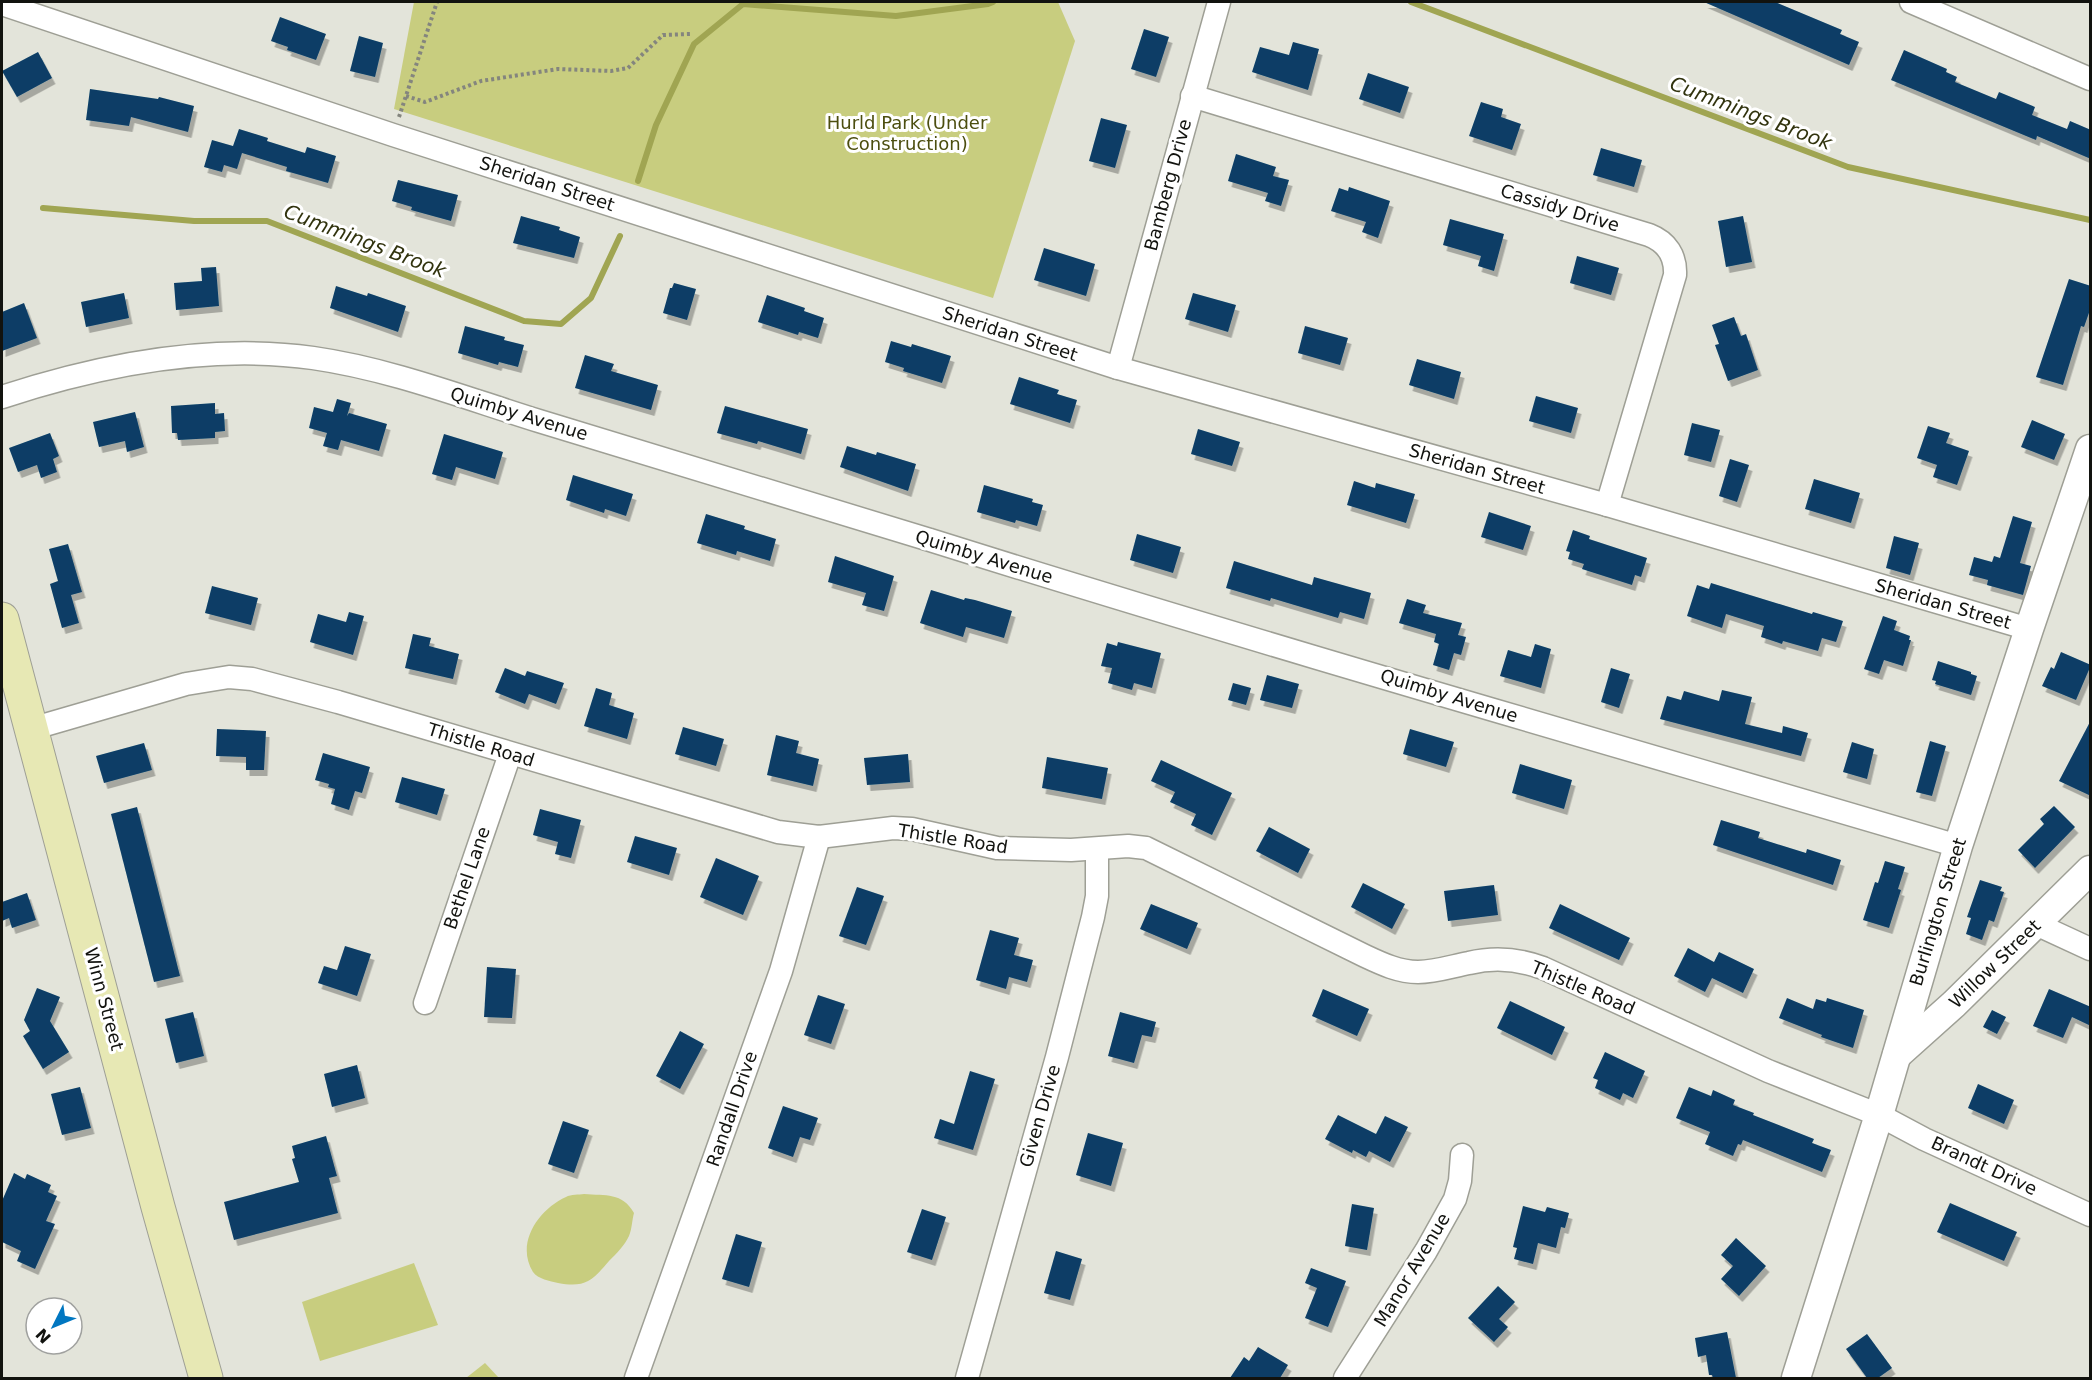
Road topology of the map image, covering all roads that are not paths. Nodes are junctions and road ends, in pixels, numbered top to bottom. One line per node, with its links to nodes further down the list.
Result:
1 (1219, 2): 5 (street, Bamberg Drive)
2 (1911, 2): 4 (street)
3 (2, 4): 6 (street, Sheridan Street)
4 (2091, 79)
5 (1192, 96): 6 (street, Bamberg Drive); 9 (street, Cassidy Drive)
6 (1118, 368): 9 (street, Sheridan Street)
7 (2, 397): 15 (street, Quimby Avenue)
8 (2091, 449): 11 (street, Burlington Street)
9 (1607, 505): 11 (street, Sheridan Street)
10 (2, 619): 12 (main road, Winn Street)
11 (2029, 629): 15 (street, Burlington Street)
12 (31, 729): 13 (street, Thistle Road); 25 (main road, Winn Street)
13 (510, 754): 14 (street, Thistle Road); 20 (street, Bethel Lane)
14 (819, 837): 16 (street, Thistle Road); 26 (street, Randall Drive)
15 (1958, 846): 21 (street, Burlington Street)
16 (1097, 850): 22 (street, Thistle Road); 27 (street, Given Drive)
17 (2091, 870): 18 (street, Willow Street)
18 (2036, 924): 19 (street); 21 (street, Willow Street)
19 (2091, 949)
20 (425, 1003)
21 (1897, 1055): 22 (street, Burlington Street)
22 (1879, 1115): 24 (street, Brandt Drive); 29 (street, Burlington Street)
23 (1462, 1155): 28 (street, Manor Avenue)
24 (2091, 1215)
25 (206, 1378)
26 (636, 1378)
27 (967, 1378)
28 (1345, 1378)
29 (1796, 1378)

